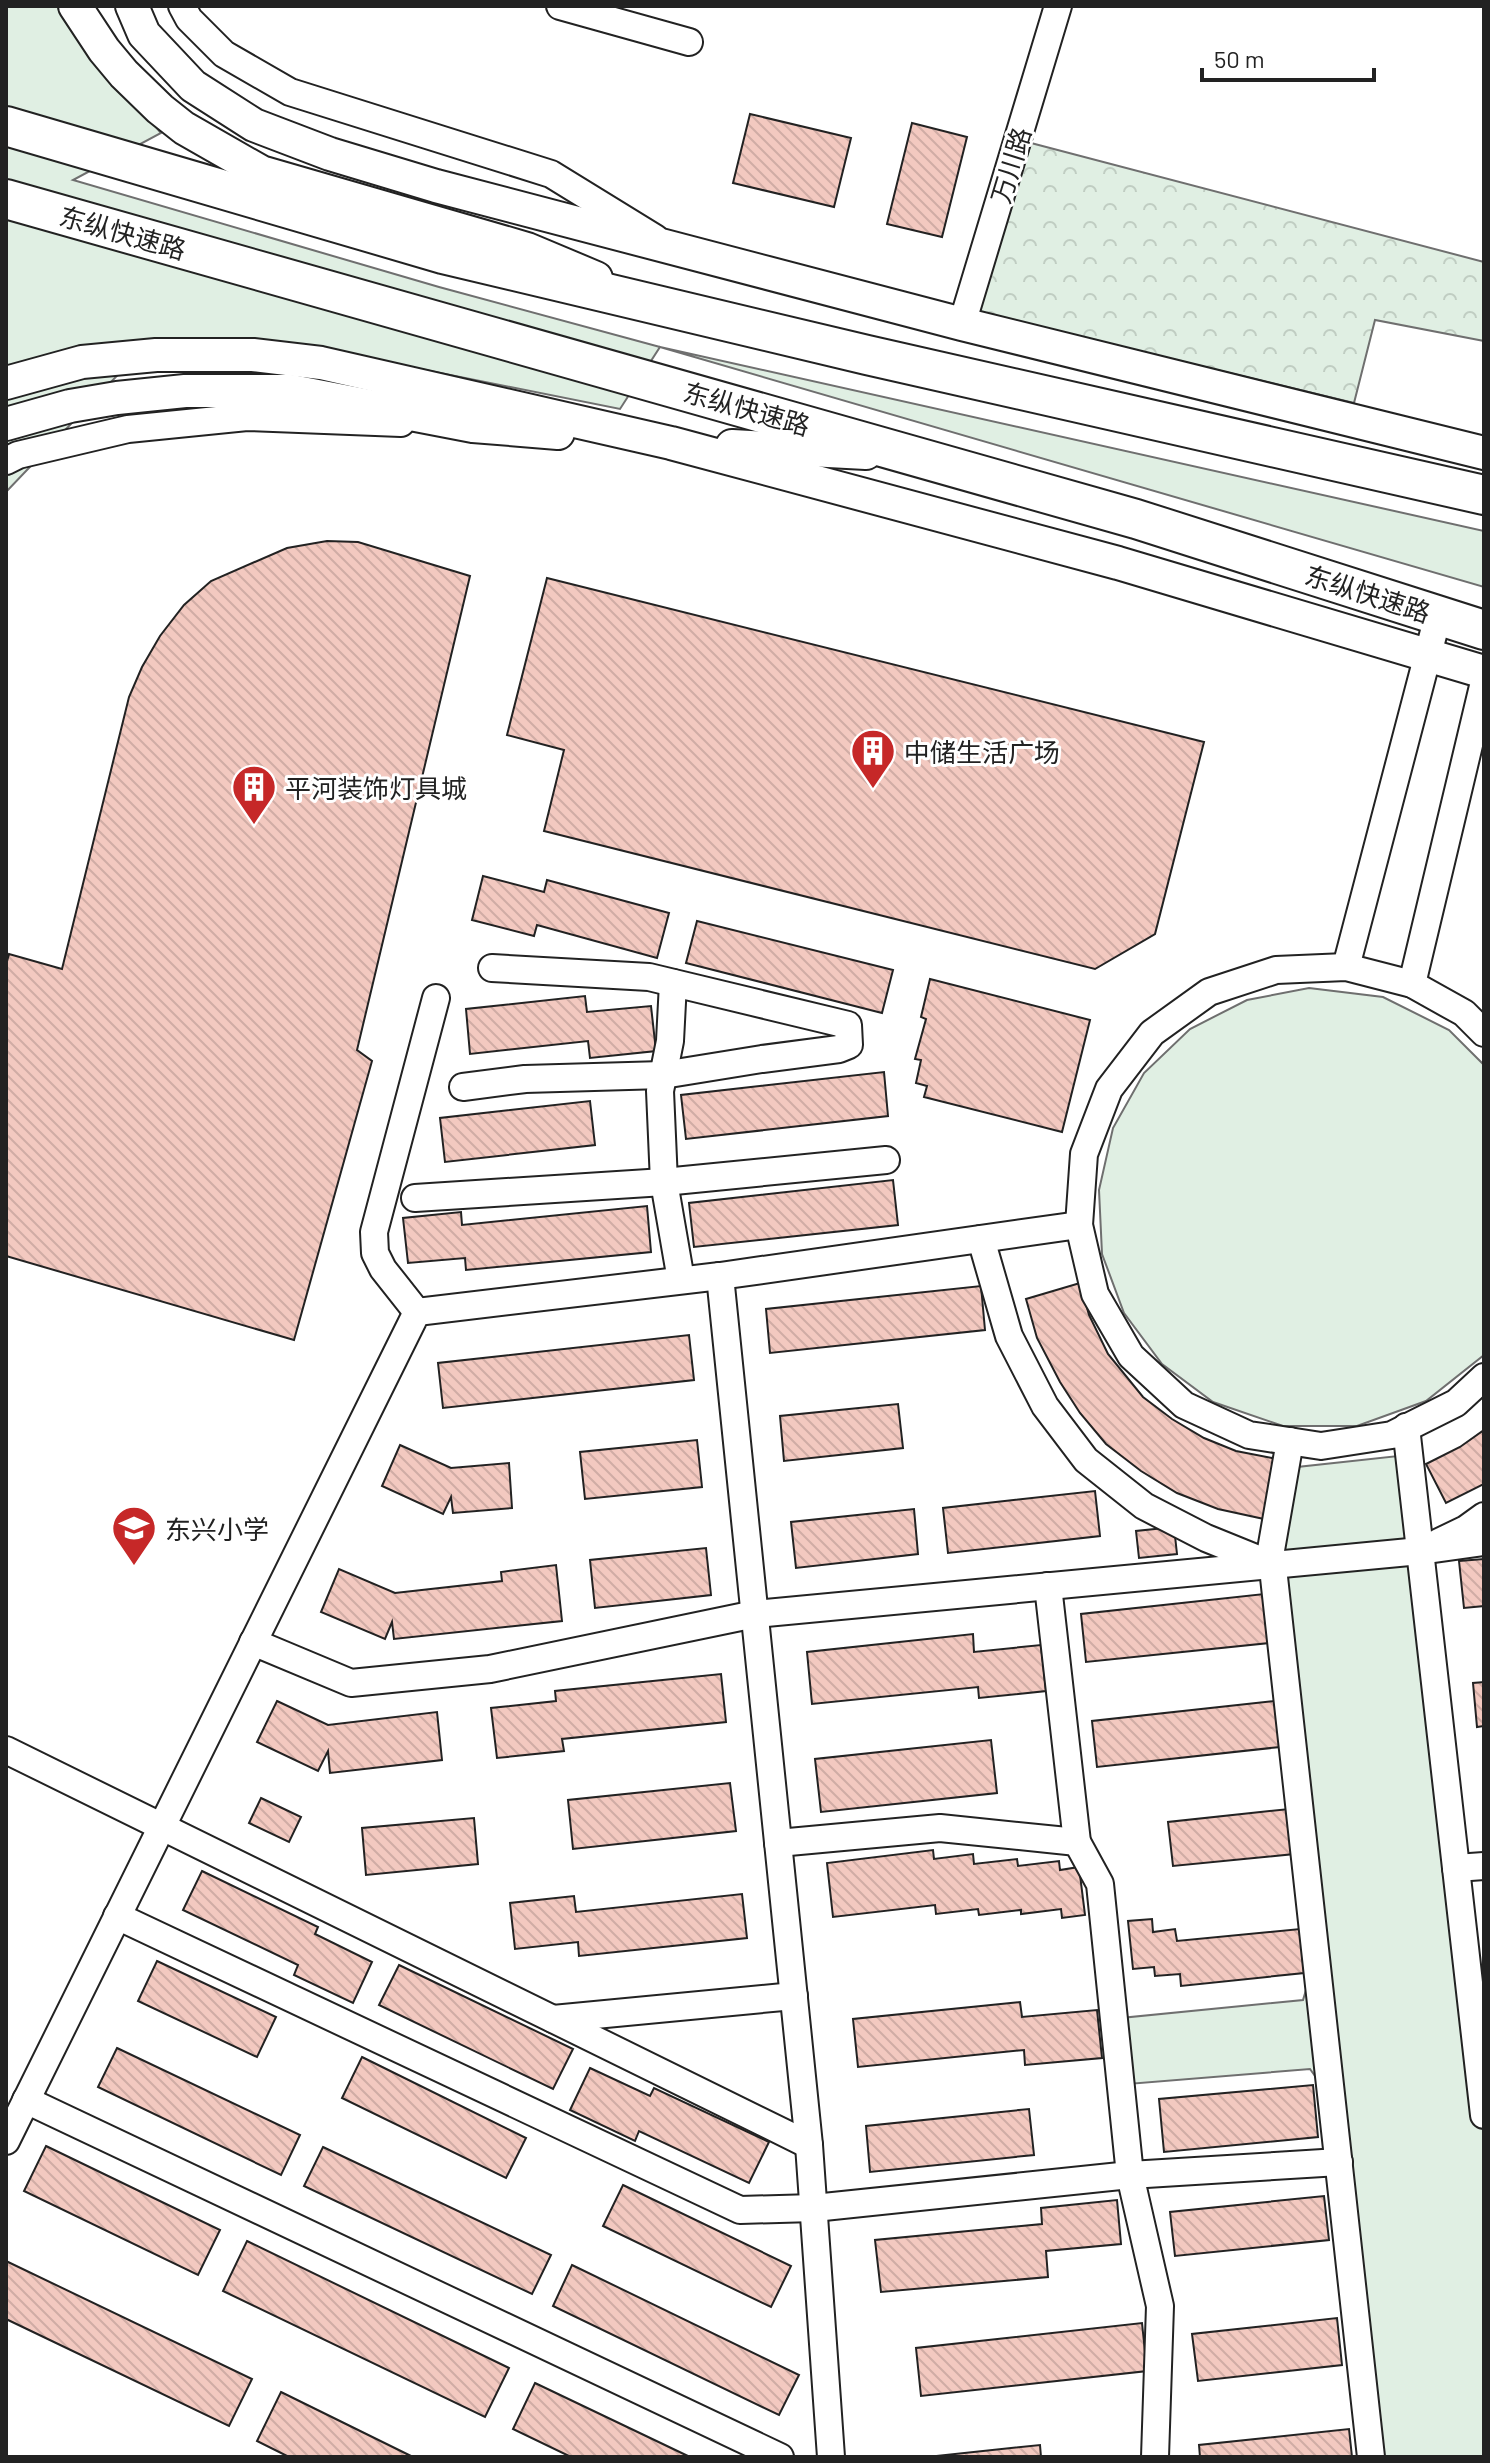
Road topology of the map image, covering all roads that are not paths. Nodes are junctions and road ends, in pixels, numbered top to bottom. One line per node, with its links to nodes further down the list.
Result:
1 (75, 6): 8 (main road)
2 (96, 6): 8 (main road)
3 (132, 6): 11 (main road)
4 (182, 6): 11 (street)
5 (560, 6): 7 (street)
6 (1058, 6): 13 (street, 万川路)
7 (689, 42)
8 (160, 109): 12 (main road)
9 (6, 126): 12 (highway)
10 (6, 199): 19 (highway, 东纵快速路)
11 (668, 246): 13 (main road)
12 (669, 308): 21 (highway)
13 (962, 324): 18 (main road)
14 (6, 383): 17 (main road)
15 (6, 424): 16 (main road)
16 (473, 426): 17 (main road); 20 (street)
17 (671, 443): 19 (main road); 23 (main road)
18 (1484, 453)
19 (913, 455): 23 (highway, 东纵快速路)
20 (6, 461)
21 (1484, 495)
22 (1484, 630): 23 (highway, 东纵快速路)
23 (1433, 633): 24 (highway, 东纵快速路); 25 (main road); 27 (street)
24 (1484, 658)
25 (1484, 672)
26 (1484, 682): 30 (street)
27 (1346, 967): 30 (street); 38 (street)
28 (492, 968): 29 (street)
29 (673, 983): 33 (street); 33 (street)
30 (1412, 984): 32 (street)
31 (436, 998): 42 (street)
32 (1484, 1033)
33 (663, 1075): 34 (street); 36 (street)
34 (463, 1087)
35 (886, 1160): 36 (street)
36 (664, 1182): 37 (street); 41 (street)
37 (415, 1198)
38 (1079, 1225): 39 (street); 45 (street)
39 (981, 1239): 40 (street); 49 (street)
40 (720, 1276): 41 (street); 51 (street)
41 (681, 1280): 42 (street)
42 (417, 1312): 52 (street)
43 (1484, 1377): 44 (street)
44 (1406, 1427): 45 (street); 48 (street)
45 (1290, 1441): 49 (street)
46 (1484, 1516): 48 (street)
47 (1484, 1542): 48 (street)
48 (1420, 1551): 49 (street); 58 (street)
49 (1273, 1565): 50 (street); 66 (street)
50 (1048, 1586): 51 (street); 55 (street)
51 (755, 1614): 52 (street); 56 (street)
52 (253, 1642): 54 (street)
53 (6, 1750): 54 (street)
54 (162, 1826): 59 (street); 61 (street)
55 (1077, 1842): 56 (street); 67 (street)
56 (778, 1843): 60 (street)
57 (1484, 1866): 58 (street)
58 (1456, 1868): 63 (street)
59 (117, 1916): 62 (street); 68 (street)
60 (794, 1996): 61 (street); 65 (street)
61 (553, 2019): 65 (street)
62 (26, 2100): 64 (street); 69 (street)
63 (1484, 2115)
64 (6, 2141)
65 (809, 2145): 68 (street)
66 (1339, 2162): 67 (street); 72 (street)
67 (1130, 2175): 68 (street); 71 (street)
68 (814, 2208): 70 (street)
69 (780, 2457)
70 (831, 2457)
71 (1155, 2457)
72 (1371, 2457)

